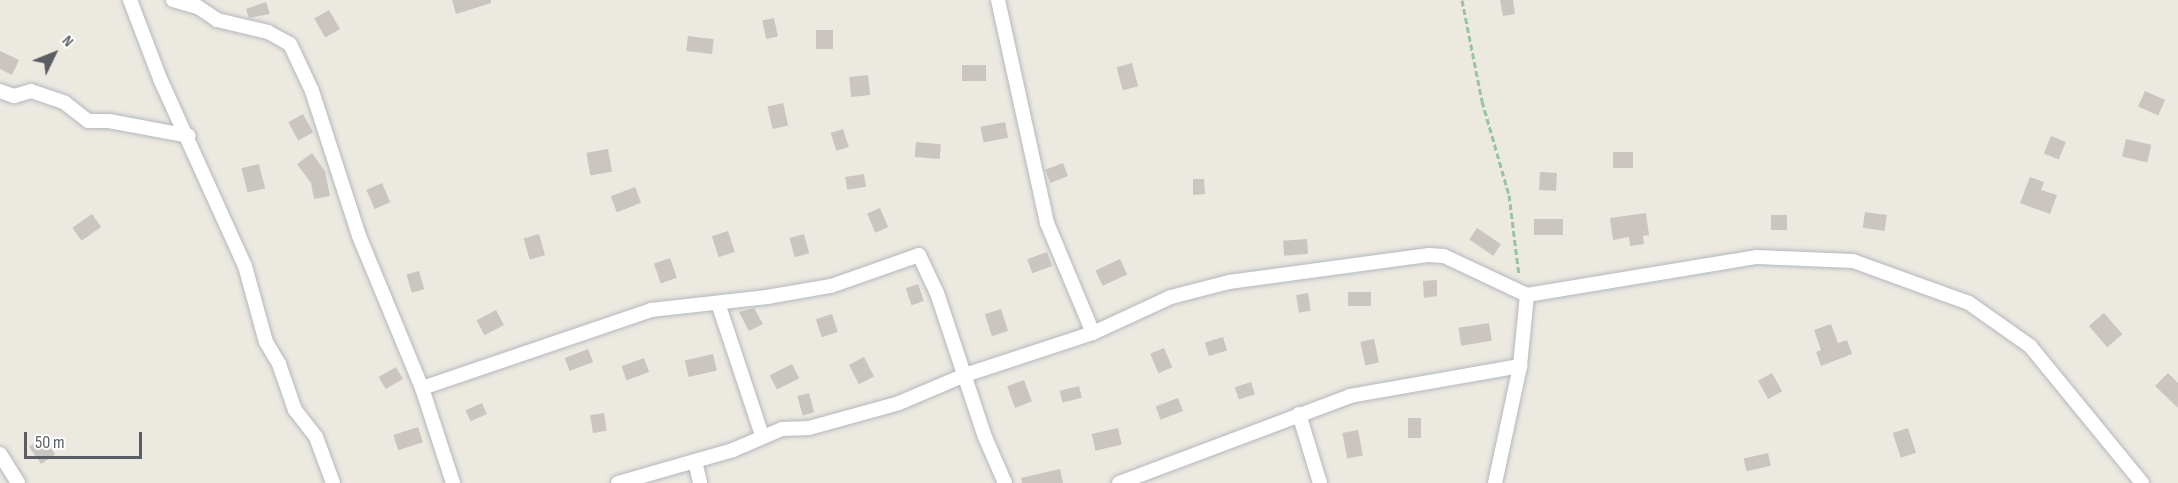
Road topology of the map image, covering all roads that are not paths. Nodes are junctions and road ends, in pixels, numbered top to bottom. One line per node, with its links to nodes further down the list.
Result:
1 (130, 0): 5 (street)
2 (173, 0): 11 (street)
3 (998, 0): 8 (street)
4 (0, 91): 5 (street)
5 (189, 136): 17 (street)
6 (1524, 293): 8 (street); 9 (street); 25 (street)
7 (718, 303): 10 (street); 11 (street); 13 (street)
8 (1093, 333): 10 (street)
9 (1520, 366): 12 (street); 24 (street)
10 (965, 375): 13 (street); 21 (street)
11 (422, 388): 18 (street)
12 (1299, 414): 22 (street); 23 (street)
13 (762, 435): 15 (street)
14 (0, 454): 16 (street)
15 (696, 461): 19 (street); 20 (street)
16 (18, 483)
17 (333, 483)
18 (453, 483)
19 (618, 483)
20 (700, 483)
21 (1005, 483)
22 (1119, 483)
23 (1320, 483)
24 (1495, 483)
25 (2142, 483)

